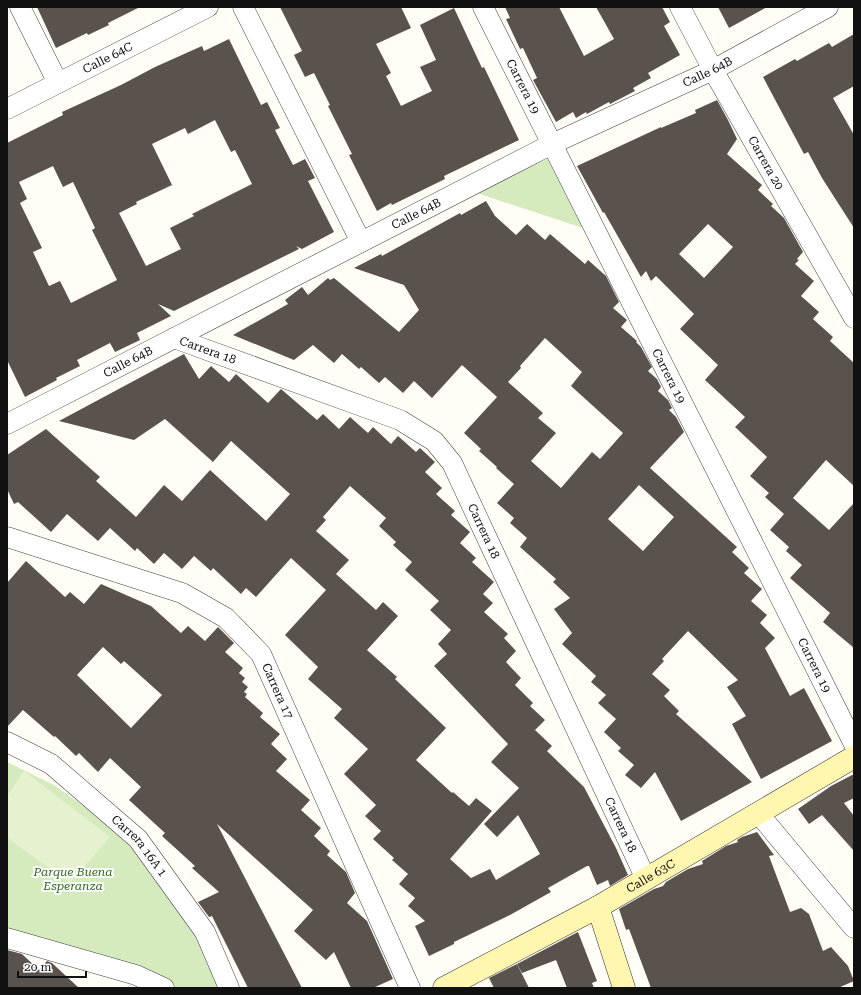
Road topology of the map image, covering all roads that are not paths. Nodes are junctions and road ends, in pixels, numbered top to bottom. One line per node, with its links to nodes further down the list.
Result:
1 (20, 7): 8 (street)
2 (208, 7): 8 (street, Calle 64C)
3 (243, 7): 11 (street)
4 (483, 7): 10 (street, Carrera 19)
5 (680, 7): 7 (street, Carrera 20)
6 (828, 7): 7 (street, Calle 64B)
7 (714, 70): 10 (street, Calle 64B); 12 (street, Carrera 20)
8 (58, 84): 9 (street, Calle 64C)
9 (7, 109)
10 (552, 144): 11 (street, Calle 64B); 17 (street, Carrera 19)
11 (361, 242): 13 (street, Calle 64B)
12 (854, 318)
13 (174, 338): 14 (street, Calle 64B); 20 (street, Carrera 18)
14 (8, 420)
15 (7, 537): 26 (street, Carrera 17)
16 (7, 742): 25 (street, Carrera 16A 1)
17 (854, 744)
18 (854, 757): 19 (street, Calle 63C)
19 (758, 813): 20 (street, Calle 63C); 22 (street)
20 (646, 879): 21 (street, Calle 63C)
21 (598, 907): 27 (street, Calle 63C); 28 (street)
22 (854, 928)
23 (7, 938): 24 (street)
24 (164, 988)
25 (229, 988)
26 (410, 988)
27 (444, 988)
28 (624, 988)

